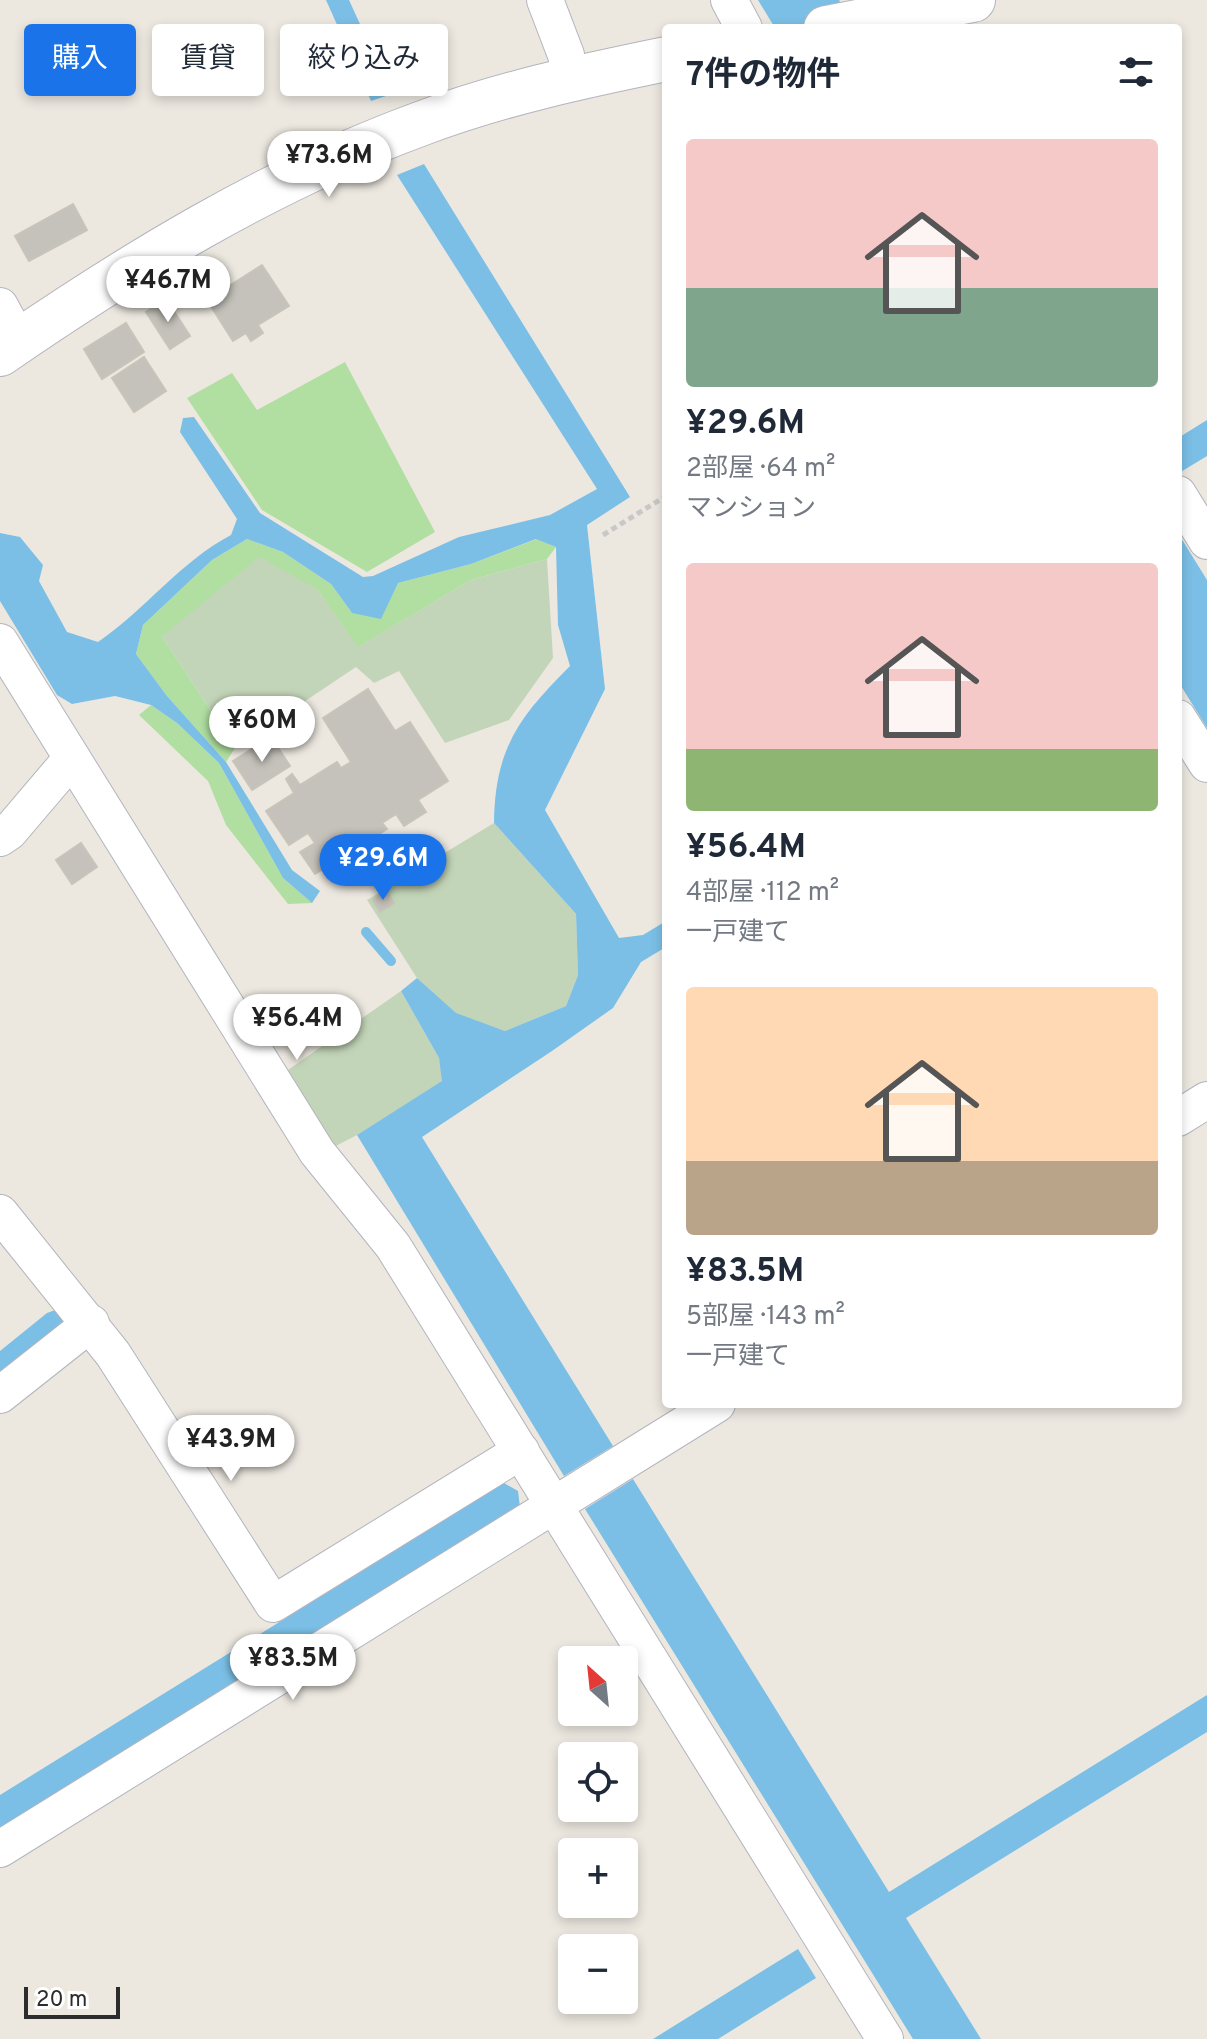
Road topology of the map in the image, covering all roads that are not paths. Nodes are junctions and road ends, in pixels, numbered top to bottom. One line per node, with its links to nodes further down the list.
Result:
1 (545, 0): 8 (street)
2 (729, 0): 5 (street)
3 (973, 0): 4 (street)
4 (882, 15): 6 (street)
5 (742, 24)
6 (843, 24)
7 (662, 60): 8 (street)
8 (570, 78): 9 (street)
9 (6, 334)
10 (1182, 500): 11 (street)
11 (1207, 541)
12 (0, 642): 14 (street)
13 (1182, 724): 15 (street)
14 (72, 758): 16 (street); 23 (street)
15 (1207, 764)
16 (0, 838)
17 (1207, 1100): 18 (street)
18 (1182, 1116)
19 (0, 1213): 20 (street)
20 (91, 1323): 21 (street); 23 (street)
21 (0, 1395)
22 (710, 1408): 24 (street)
23 (521, 1451): 24 (street)
24 (554, 1504): 25 (street); 26 (street)
25 (0, 1849)
26 (885, 2039)

